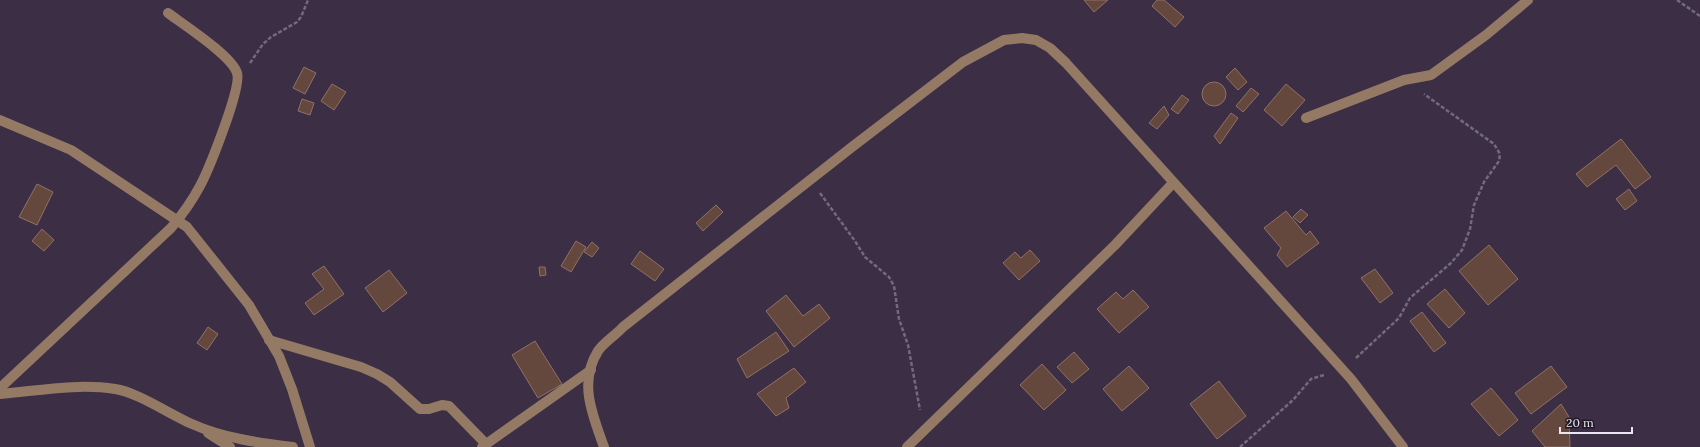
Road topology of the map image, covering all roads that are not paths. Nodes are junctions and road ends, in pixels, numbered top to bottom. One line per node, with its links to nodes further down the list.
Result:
1 (1528, 0): 3 (street)
2 (168, 13): 6 (street)
3 (1306, 118)
4 (0, 120): 6 (street)
5 (1173, 183): 8 (street); 17 (street); 18 (street)
6 (177, 221): 7 (street); 9 (street)
7 (269, 340): 12 (street); 15 (street)
8 (591, 370): 12 (street); 16 (street)
9 (0, 388)
10 (0, 394): 11 (street)
11 (194, 425): 13 (street); 14 (street)
12 (484, 446)
13 (230, 447)
14 (293, 447)
15 (310, 447)
16 (604, 447)
17 (907, 447)
18 (1403, 447)

